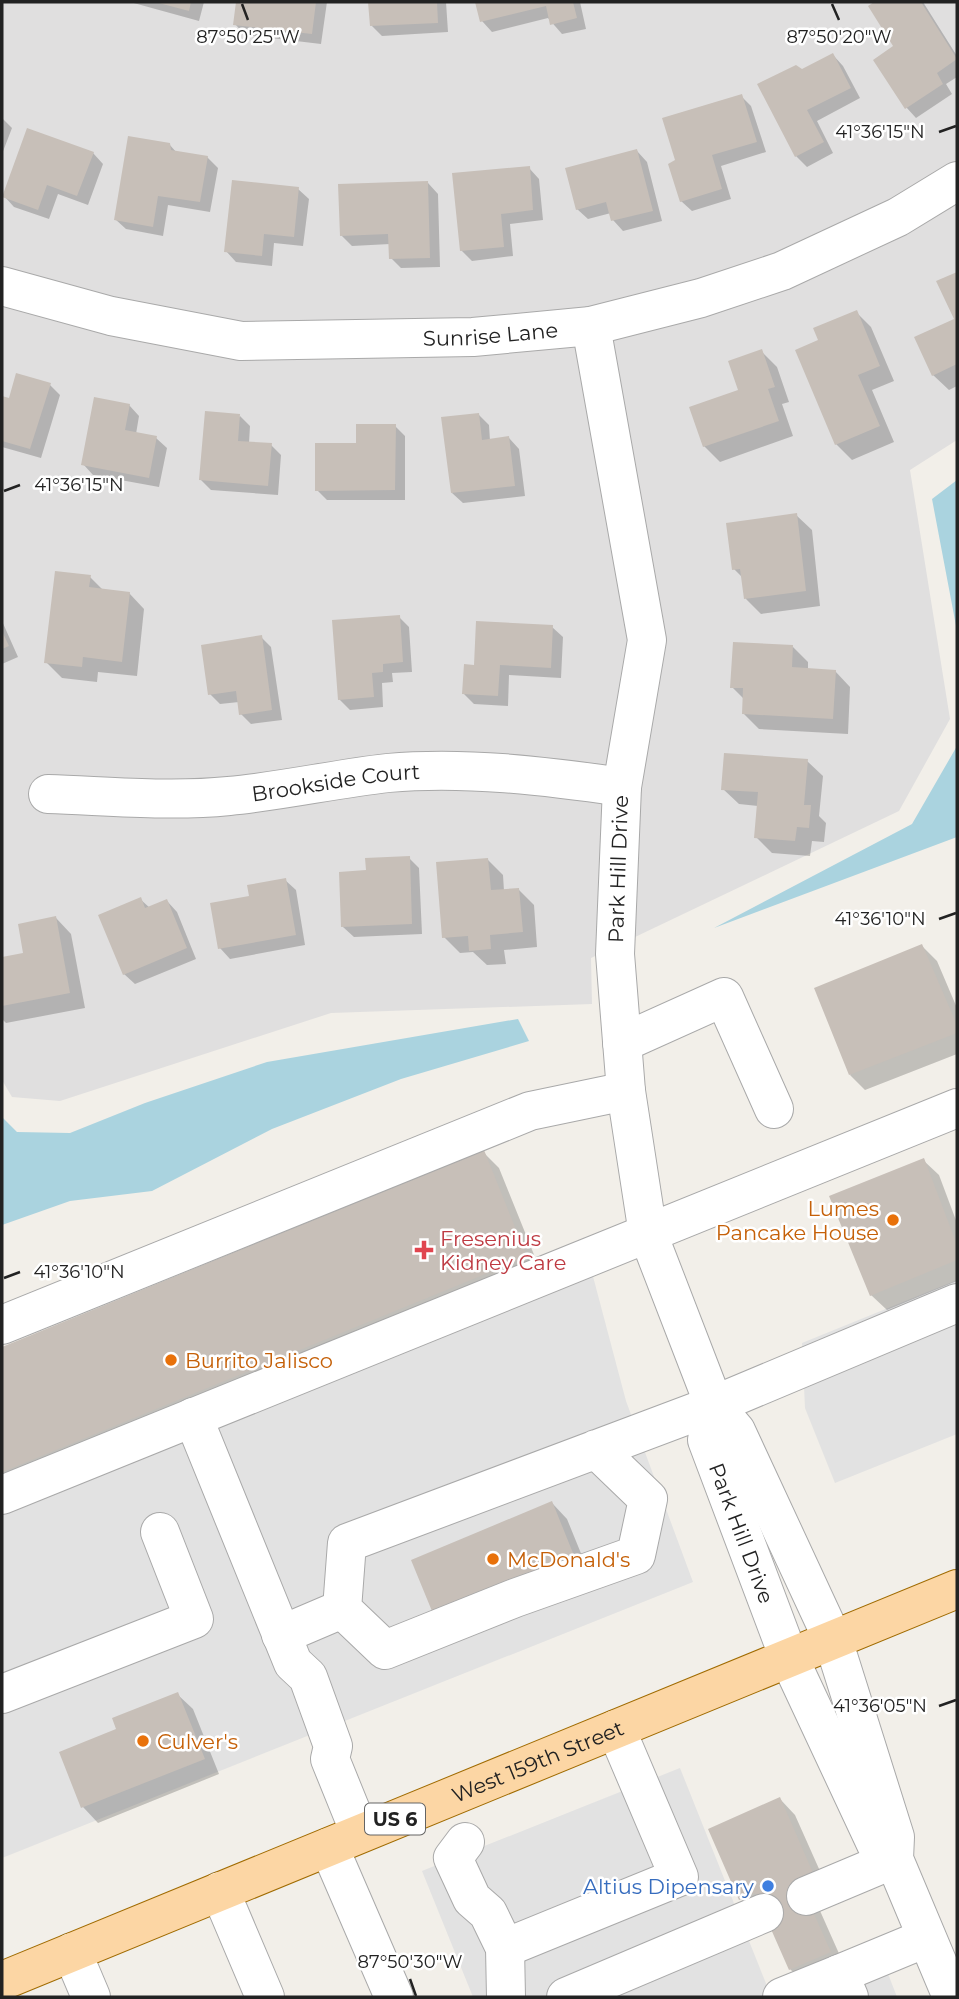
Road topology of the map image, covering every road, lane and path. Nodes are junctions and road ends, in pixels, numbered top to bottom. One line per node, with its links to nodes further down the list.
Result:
1 (957, 181): 3 (street, Sunrise Lane)
2 (2, 286): 3 (street, Sunrise Lane)
3 (592, 326): 4 (street, Park Hill Drive)
4 (622, 787): 5 (street, Brookside Court); 6 (street, Park Hill Drive)
5 (48, 794)
6 (622, 1043): 7 (street, Park Hill Drive); 9 (street)
7 (626, 1091): 10 (street, Park Hill Drive); 12 (street)
8 (957, 1108): 10 (street)
9 (774, 1109)
10 (648, 1234): 13 (street, Park Hill Drive); 14 (street)
11 (957, 1303): 13 (street)
12 (2, 1325)
13 (714, 1405): 15 (street); 20 (street, Park Hill Drive); 22 (street, Park Hill Drive)
14 (193, 1417): 16 (street); 21 (street)
15 (596, 1449): 19 (street); 19 (street)
16 (2, 1495)
17 (160, 1532): 23 (street)
18 (957, 1589): 20 (main road, West 159th Street / US 6)
19 (342, 1609): 21 (street)
20 (833, 1640): 22 (main road, West 159th Street / US 6); 27 (street, Park Hill Drive)
21 (287, 1649): 26 (street)
22 (789, 1658): 24 (main road, West 159th Street / US 6); 27 (street, Park Hill Drive)
23 (2, 1694)
24 (616, 1729): 25 (main road, West 159th Street / US 6); 32 (street)
25 (446, 1799): 26 (main road, West 159th Street / US 6); 32 (street)
26 (344, 1840): 28 (main road, West 159th Street / US 6); 38 (street)
27 (894, 1858): 29 (street); 31 (street)
28 (220, 1891): 33 (main road, West 159th Street / US 6); 37 (street)
29 (806, 1896)
30 (764, 1913): 40 (street)
31 (926, 1938): 35 (street); 42 (street)
32 (505, 1948): 39 (street)
33 (72, 1952): 34 (main road, West 159th Street / US 6); 36 (street)
34 (2, 1981)
35 (844, 1986): 41 (street)
36 (91, 1997)
37 (265, 1997)
38 (394, 1997)
39 (506, 1997)
40 (566, 1997)
41 (782, 1997)
42 (952, 1997)

